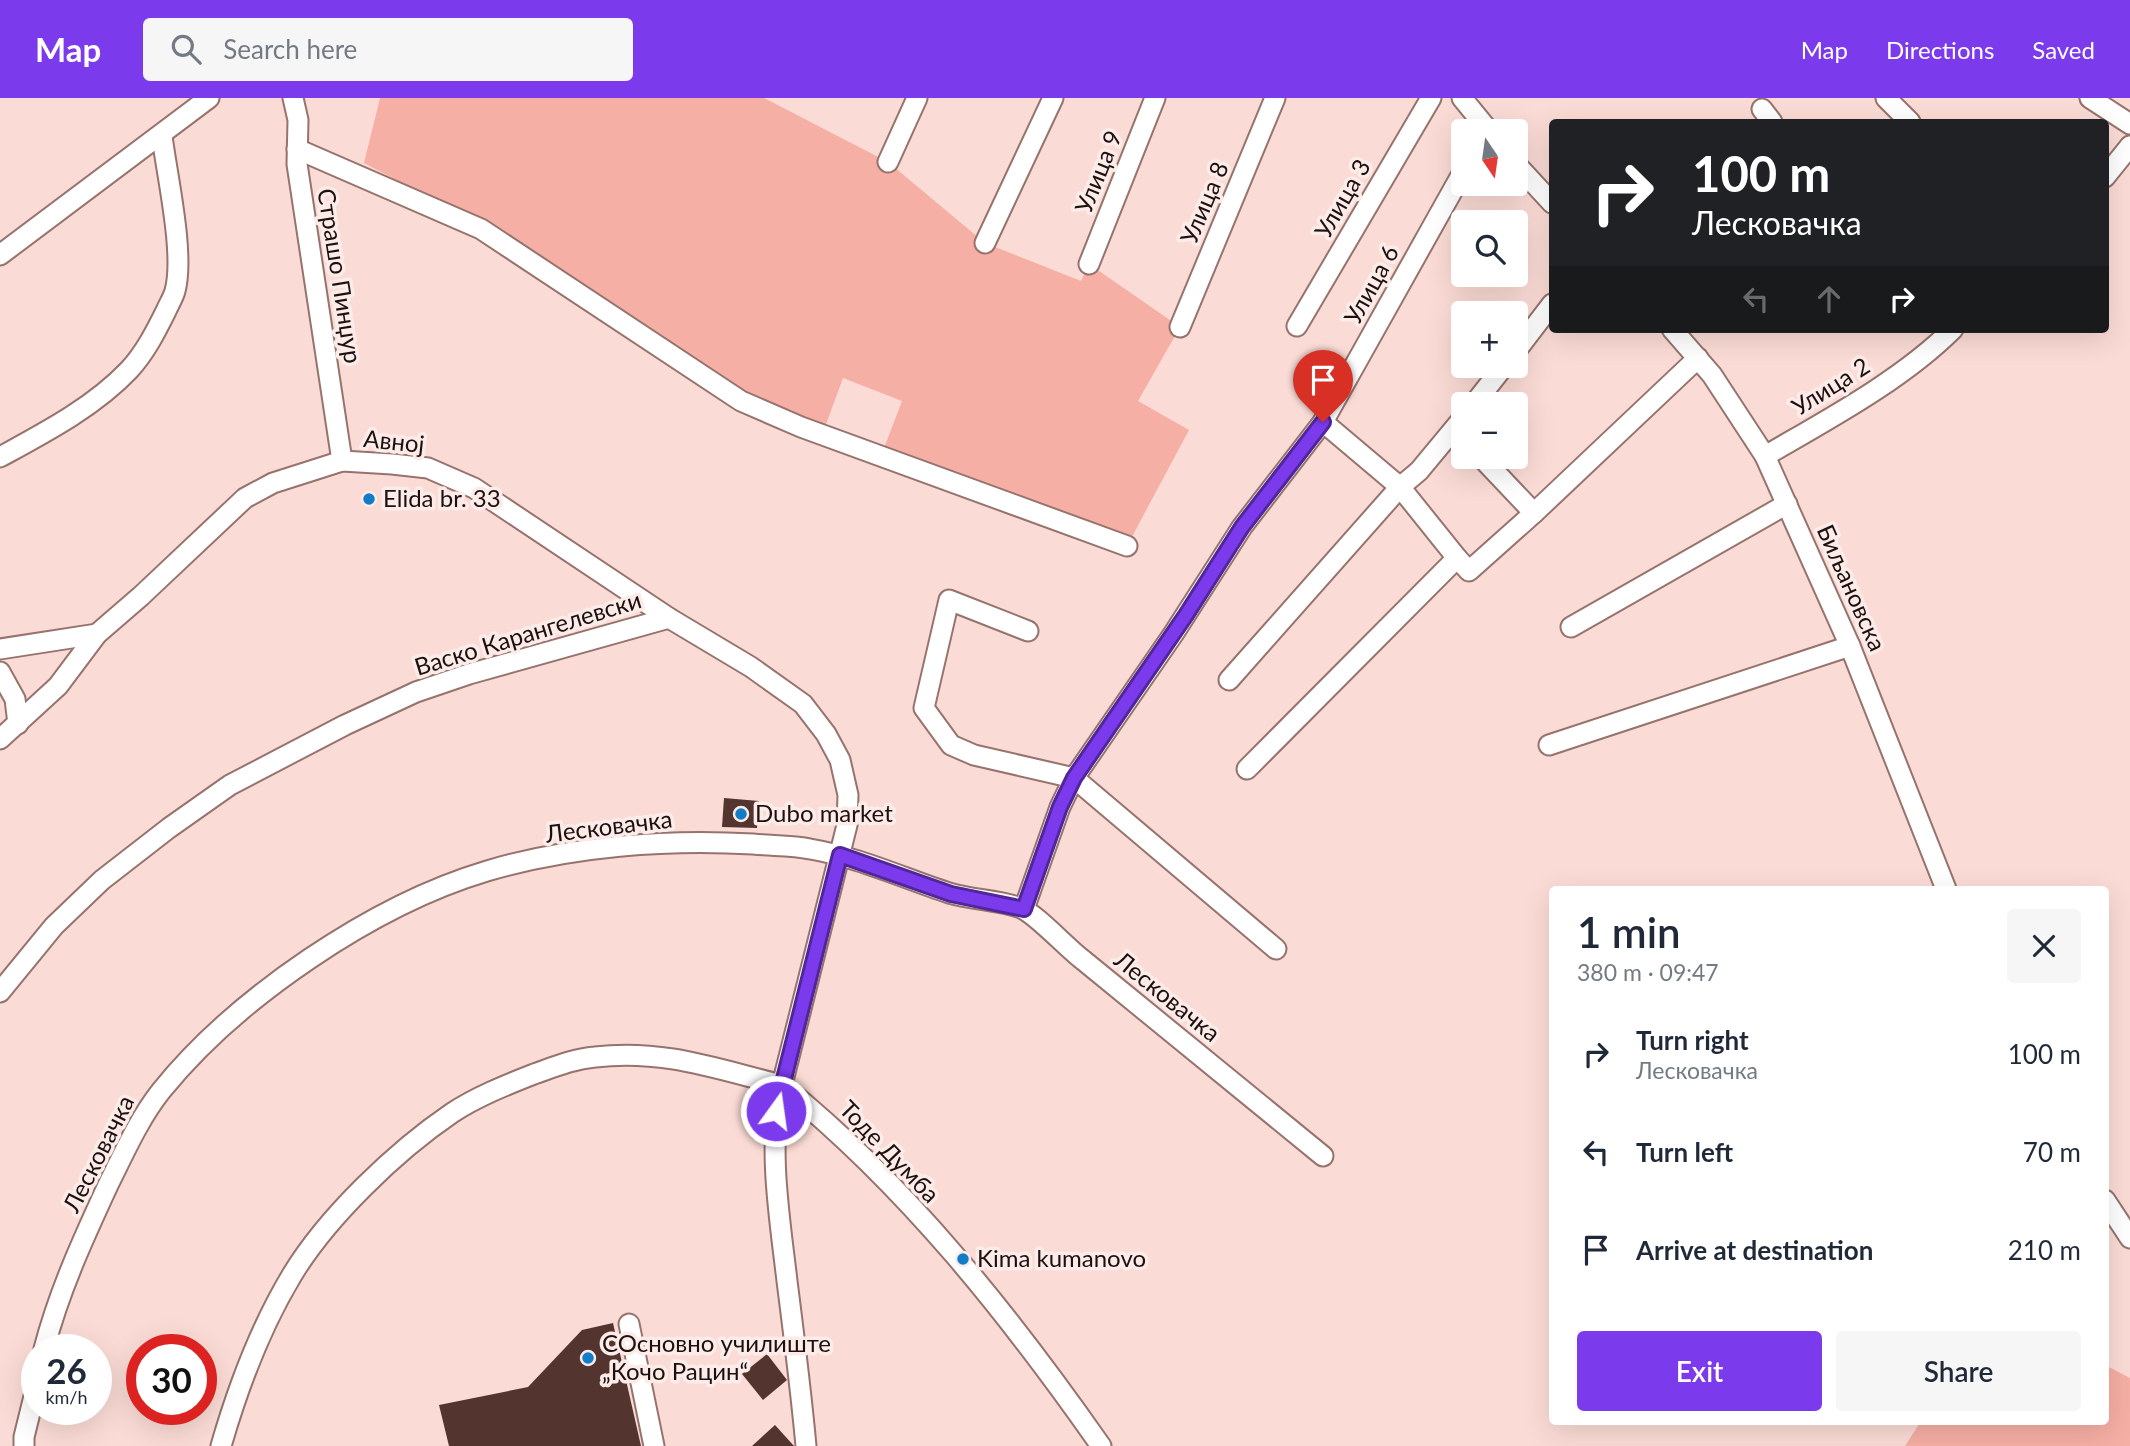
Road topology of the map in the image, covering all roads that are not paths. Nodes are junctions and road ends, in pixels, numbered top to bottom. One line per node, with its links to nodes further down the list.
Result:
1 (209, 98): 14 (street)
2 (293, 98): 16 (street, Страшо Пинџур)
3 (917, 98): 17 (street)
4 (1053, 98): 22 (street)
5 (1155, 98): 24 (street, Улица 9)
6 (1275, 98): 27 (street, Улица 8)
7 (1431, 98): 26 (street, Улица 3)
8 (1462, 98): 11 (street)
9 (1886, 98): 12 (street)
10 (2090, 98): 13 (street)
11 (1478, 119)
12 (1907, 119)
13 (2130, 124)
14 (162, 136): 23 (street); 37 (street)
15 (2130, 146): 18 (street)
16 (297, 149): 38 (street, Страшо Пинџур); 43 (street)
17 (888, 162)
18 (2109, 172)
19 (1528, 177): 21 (street)
20 (1451, 193): 34 (street, Улица 6)
21 (1549, 200)
22 (985, 243)
23 (0, 256)
24 (1089, 264)
25 (1549, 308): 30 (street)
26 (1297, 326)
27 (1180, 327)
28 (1676, 333): 31 (street, Биљановска)
29 (1945, 333): 36 (street, Улица 2)
30 (1528, 335)
31 (1698, 358): 36 (street, Биљановска); 42 (street)
32 (1495, 378): 33 (street)
33 (1483, 392)
34 (1323, 422): 40 (street); 58 (street, Улица 6)
35 (1451, 437): 40 (street)
36 (1765, 456): 41 (street, Биљановска)
37 (0, 457)
38 (342, 461): 45 (street, Авној); 48 (street, Авној)
39 (1492, 469): 42 (street)
40 (1400, 487): 44 (street); 52 (street)
41 (1787, 504): 46 (street); 49 (street, Биљановска)
42 (1534, 513): 44 (street)
43 (1127, 546)
44 (1457, 558): 57 (street)
45 (669, 618): 59 (street, Авној); 63 (street, Васко Карангелевски)
46 (1571, 627)
47 (1028, 631): 58 (street)
48 (97, 634): 50 (street); 53 (street, Авној)
49 (1850, 646): 55 (street); 60 (street, Биљановска)
50 (0, 649)
51 (0, 672): 53 (street)
52 (1229, 680)
53 (18, 724): 54 (street, Авној); 56 (street, Авној)
54 (0, 739)
55 (1549, 745)
56 (0, 751)
57 (1247, 769)
58 (1074, 778): 61 (street, Улица 6); 62 (street)
59 (840, 855): 61 (street, Лесковачка); 64 (street); 69 (street, Лесковачка)
60 (1945, 886)
61 (1024, 909): 65 (street, Лесковачка)
62 (1276, 949)
63 (0, 992)
64 (782, 1085): 72 (street); 74 (street); 75 (street, Тоде Думба)
65 (1323, 1156)
66 (2109, 1205): 67 (street)
67 (2130, 1238)
68 (629, 1324): 73 (street)
69 (49, 1334)
70 (27, 1425): 71 (street)
71 (24, 1446)
72 (221, 1446)
73 (654, 1446)
74 (806, 1446)
75 (1101, 1446)

